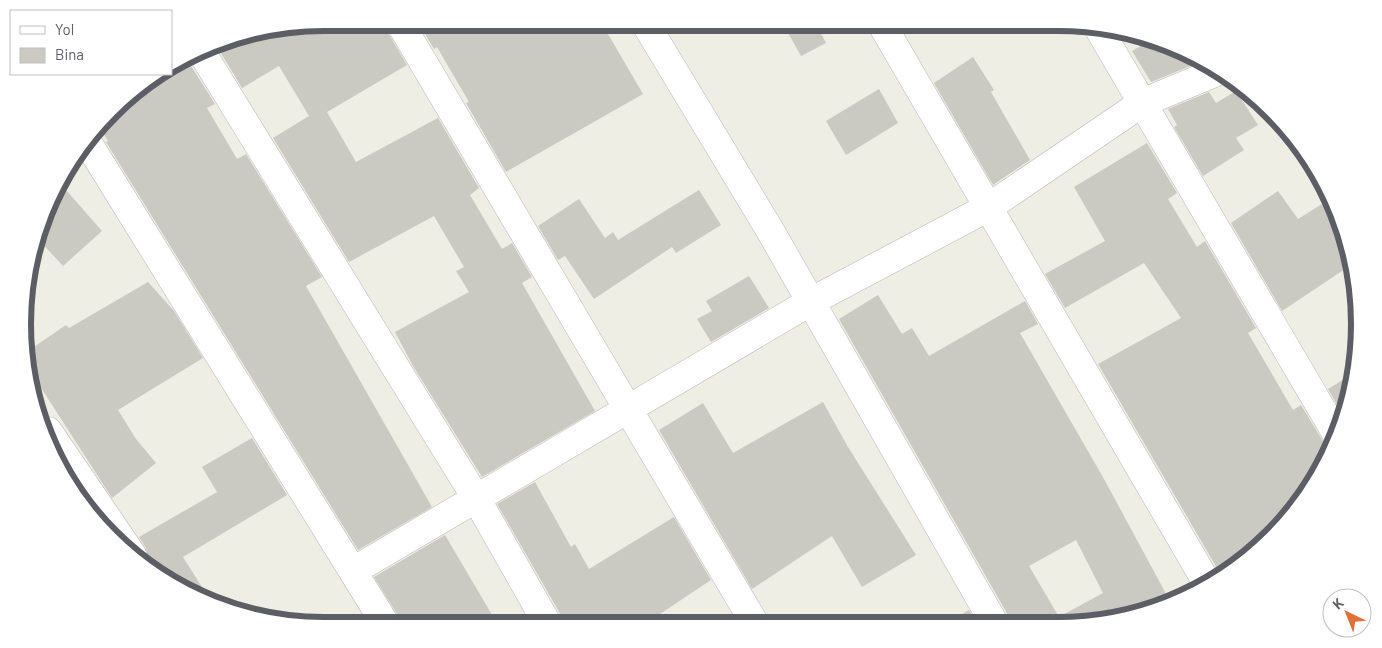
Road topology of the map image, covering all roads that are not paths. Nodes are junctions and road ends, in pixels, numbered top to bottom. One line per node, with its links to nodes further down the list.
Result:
1 (405, 31): 11 (street)
2 (650, 31): 10 (street)
3 (886, 31): 9 (street)
4 (1102, 35): 7 (street)
5 (205, 57): 14 (street)
6 (1211, 74): 7 (street)
7 (1142, 104): 9 (street); 12 (street)
8 (91, 148): 16 (street)
9 (989, 207): 10 (street); 17 (street)
10 (810, 302): 11 (street); 21 (street)
11 (629, 408): 14 (street); 20 (street)
12 (1332, 425)
13 (58, 446): 15 (street)
14 (476, 498): 16 (street); 19 (street)
15 (113, 527)
16 (353, 571): 18 (street)
17 (1204, 578)
18 (381, 617)
19 (543, 617)
20 (751, 617)
21 (991, 617)

